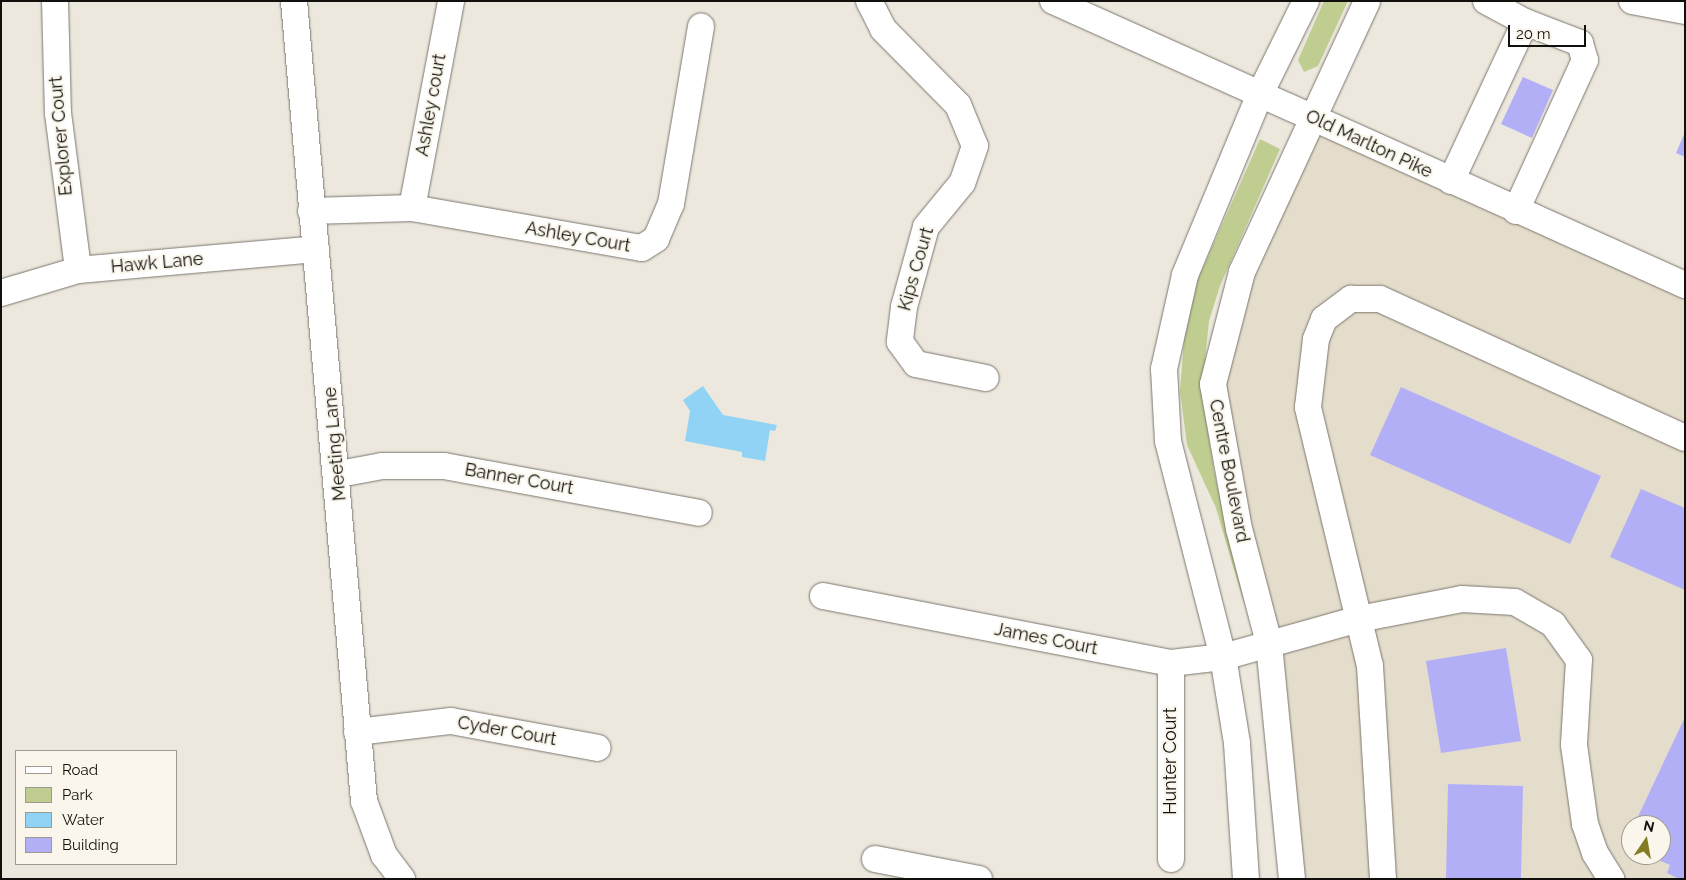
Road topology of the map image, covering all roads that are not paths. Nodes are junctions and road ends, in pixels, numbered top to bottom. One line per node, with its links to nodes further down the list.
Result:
1 (55, 1): 20 (street, Explorer Court)
2 (294, 1): 17 (street, Meeting Lane)
3 (450, 1): 16 (street, Ashley court)
4 (869, 1): 23 (street, Kips Court)
5 (1053, 1): 13 (street, Old Marlton Pike)
6 (1306, 1): 13 (street)
7 (1367, 1): 14 (street, Centre Boulevard)
8 (1486, 1): 11 (street)
9 (1632, 1): 10 (street)
10 (1685, 11)
11 (1525, 22): 15 (street); 18 (street)
12 (700, 27): 16 (street, Ashley Court)
13 (1260, 94): 14 (street, Old Marlton Pike); 30 (street)
14 (1310, 117): 15 (street, Old Marlton Pike); 29 (street, Centre Boulevard)
15 (1451, 181): 18 (street, Old Marlton Pike)
16 (412, 208): 17 (street, Ashley Court)
17 (312, 211): 19 (street, Meeting Lane)
18 (1516, 212): 21 (street, Old Marlton Pike)
19 (316, 249): 20 (street, Hawk Lane); 25 (street, Meeting Lane)
20 (78, 270): 22 (street, Hawk Lane)
21 (1685, 285)
22 (1, 293)
23 (986, 378)
24 (1685, 438): 28 (street)
25 (339, 474): 26 (street, Banner Court); 32 (street, Meeting Lane)
26 (699, 513)
27 (823, 596): 31 (street, James Court)
28 (1359, 619): 29 (street, James Court); 40 (street); 41 (street, James Court)
29 (1269, 643): 30 (street, James Court); 39 (street, Centre Boulevard)
30 (1223, 657): 31 (street, James Court); 38 (street)
31 (1171, 663): 35 (street, Hunter Court)
32 (357, 732): 33 (street, Cyder Court); 36 (street, Meeting Lane)
33 (598, 748)
34 (875, 859): 37 (street)
35 (1171, 859)
36 (402, 879)
37 (979, 879)
38 (1246, 879)
39 (1292, 879)
40 (1384, 879)
41 (1612, 879)

